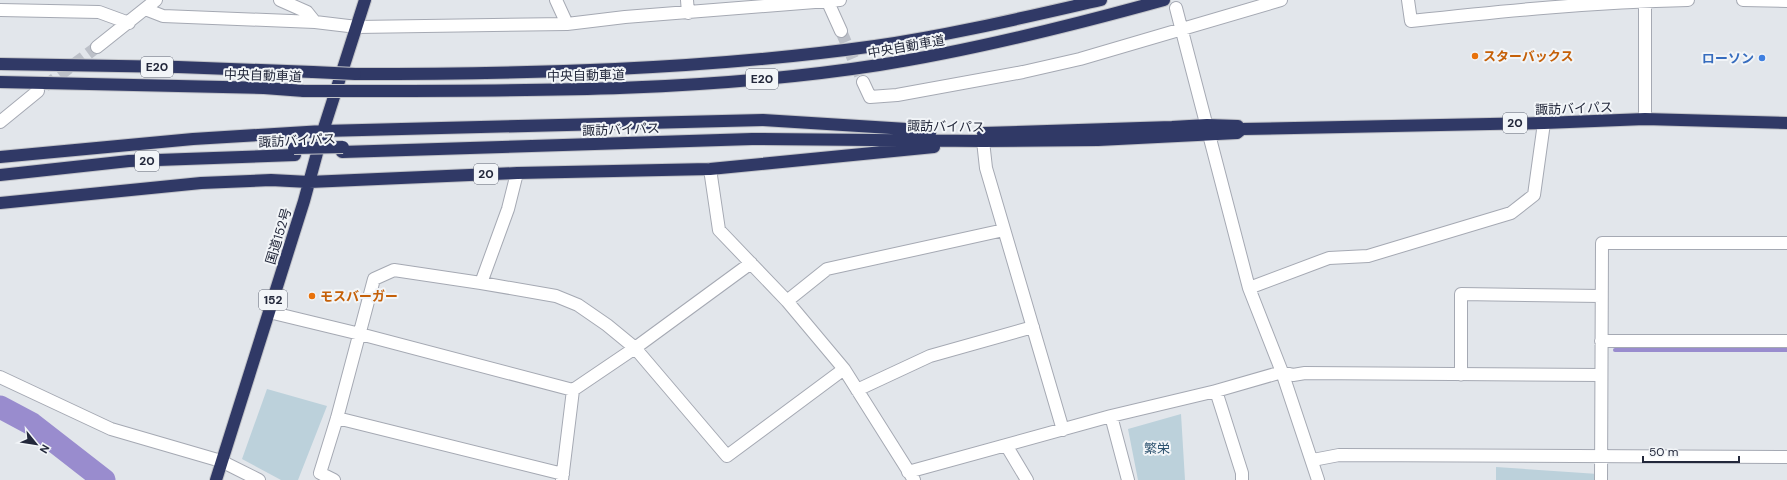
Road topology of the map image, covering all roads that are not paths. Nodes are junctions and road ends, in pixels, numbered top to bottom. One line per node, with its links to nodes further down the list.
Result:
1 (156, 0): 17 (street)
2 (280, 0): 20 (street)
3 (365, 0): 23 (highway, 国道152号 / 152)
4 (556, 0): 22 (street)
5 (687, 0): 19 (street)
6 (840, 0): 14 (street)
7 (1100, 0): 27 (highway, 中央自動車道 / E20, bridge)
8 (1164, 0): 28 (highway, 中央自動車道 / E20, bridge)
9 (1281, 0): 24 (street)
10 (1408, 0): 11 (street)
11 (1645, 0): 12 (street); 31 (street)
12 (1688, 0)
13 (1743, 0): 15 (street)
14 (828, 1): 19 (street); 25 (street)
15 (1787, 1)
16 (1176, 8): 24 (street)
17 (145, 9): 20 (street); 21 (street)
18 (0, 10): 21 (street)
19 (688, 13): 22 (street)
20 (315, 22): 23 (street)
21 (129, 23): 26 (street)
22 (567, 24): 23 (street)
23 (357, 27): 36 (highway, 国道152号 / 152)
24 (1181, 28): 29 (street); 35 (street)
25 (841, 31)
26 (96, 47)
27 (0, 64)
28 (0, 82)
29 (863, 82)
30 (38, 91): 32 (street)
31 (1645, 119): 33 (highway, 諏訪バイパス / 20); 34 (highway, 諏訪バイパス / 20)
32 (0, 122)
33 (1544, 123): 35 (highway, 諏訪バイパス / 20); 53 (street)
34 (1787, 123)
35 (1208, 129): 37 (highway, 諏訪バイパス / 20); 39 (highway, 諏訪バイパス / 20); 53 (street)
36 (323, 131): 37 (highway, 20); 42 (highway, 20); 47 (highway, 国道152号 / 152)
37 (930, 133): 40 (highway, 諏訪バイパス / 20)
38 (969, 141): 39 (highway, 諏訪バイパス / 20); 40 (highway, 諏訪バイパス / 20); 44 (highway, 20)
39 (983, 141): 49 (street)
40 (343, 149): 41 (highway, 諏訪バイパス / 20, bridge)
41 (294, 151): 43 (highway, 諏訪バイパス / 20); 46 (highway, 諏訪バイパス / 20)
42 (0, 157)
43 (0, 168)
44 (710, 168): 45 (highway, 20); 51 (street)
45 (517, 173): 47 (highway, 20); 52 (street)
46 (0, 175)
47 (309, 182): 48 (highway, 20); 56 (highway, 国道152号 / 152)
48 (0, 203)
49 (1004, 230): 55 (street); 57 (street)
50 (1787, 243): 54 (street)
51 (751, 262): 55 (street); 61 (street)
52 (481, 283): 58 (street); 61 (street)
53 (1249, 288): 63 (street)
54 (1601, 296): 59 (street); 65 (street)
55 (787, 302): 62 (street)
56 (269, 312): 58 (street); 77 (highway, 国道152号 / 152)
57 (1033, 327): 68 (street); 72 (street)
58 (360, 334): 67 (street); 71 (street)
59 (1601, 341): 60 (street); 64 (street)
60 (1787, 341)
61 (635, 348): 62 (street); 67 (street)
62 (844, 369): 68 (street)
63 (1282, 372): 65 (street); 69 (street); 76 (street)
64 (1600, 374): 65 (street); 74 (street)
65 (1461, 375)
66 (0, 377): 77 (street)
67 (573, 390): 79 (street)
68 (857, 390): 78 (street)
69 (1216, 391): 70 (street); 84 (street)
70 (1111, 416): 72 (street); 83 (street)
71 (337, 418): 79 (street); 81 (street)
72 (1063, 430): 73 (street)
73 (1006, 445): 78 (street); 82 (street)
74 (1601, 456): 75 (street); 76 (street); 86 (street)
75 (1787, 457)
76 (1313, 460): 85 (street)
77 (219, 470): 80 (street)
78 (911, 476)
79 (563, 477)
80 (259, 480)
81 (334, 480)
82 (1027, 480)
83 (1128, 480)
84 (1242, 480)
85 (1318, 480)
86 (1601, 480)

